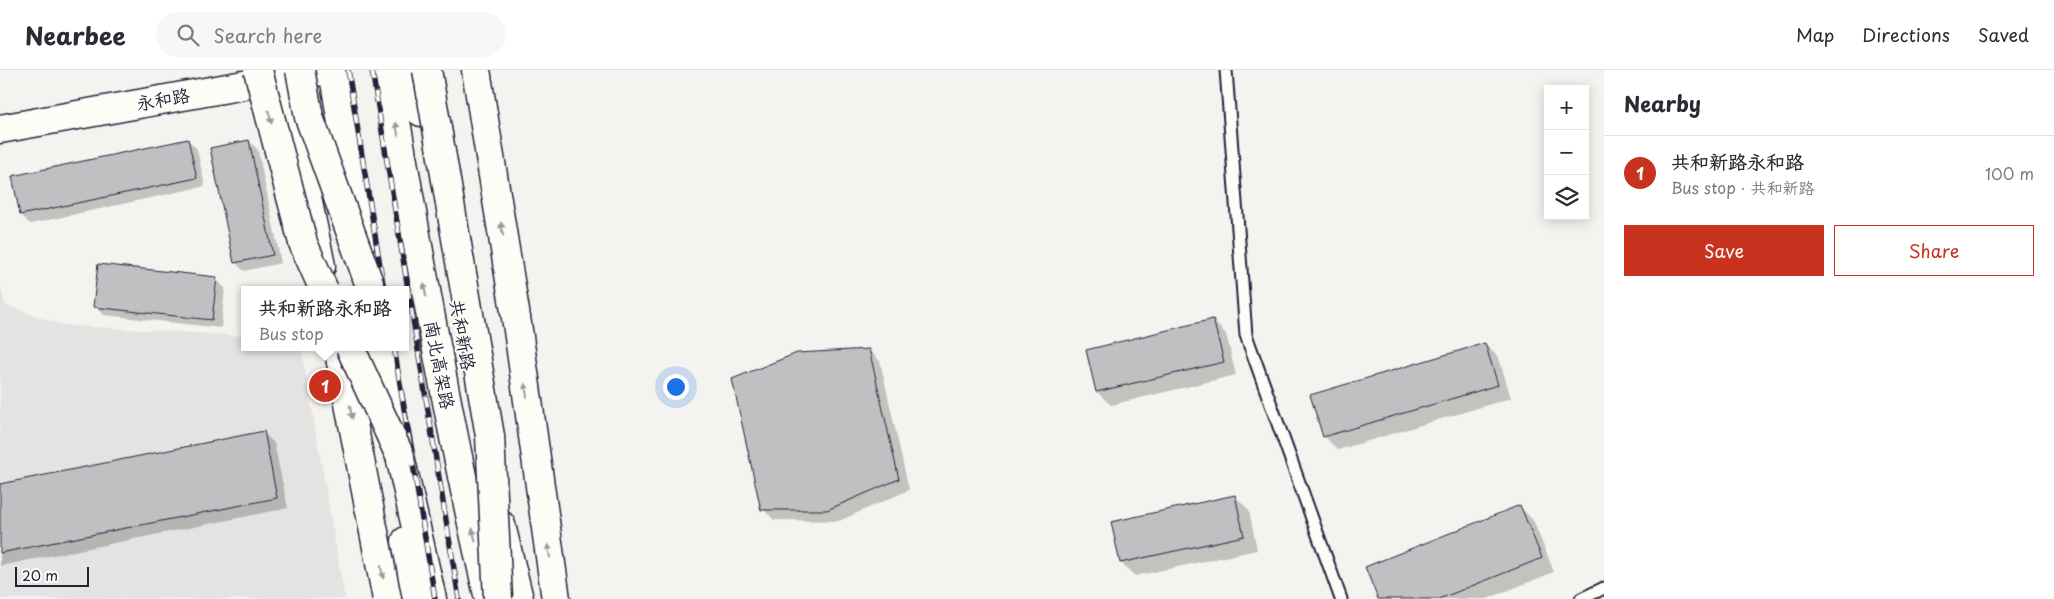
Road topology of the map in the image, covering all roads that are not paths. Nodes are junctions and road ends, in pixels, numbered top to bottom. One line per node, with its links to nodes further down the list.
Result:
1 (387, 70): 19 (main road, 南北高架路, one-way to 1)
2 (413, 70): 21 (main road, 共和新路)
3 (427, 70): 20 (main road, bridge)
4 (476, 70): 22 (main road, one-way to 4)
5 (1226, 70): 23 (lane)
6 (302, 71): 7 (main road, 永和路); 8 (main road, one-way to 8, bridge); 9 (main road, bridge)
7 (0, 129)
8 (323, 286)
9 (366, 286)
10 (339, 351): 16 (main road, one-way to 16)
11 (352, 351): 14 (main road, bridge)
12 (372, 351): 17 (main road)
13 (381, 351): 14 (main road, bridge)
14 (400, 456): 18 (main road)
15 (1604, 588): 24 (lane)
16 (388, 599)
17 (417, 599)
18 (432, 599)
19 (489, 599)
20 (498, 599)
21 (519, 599)
22 (556, 599)
23 (1341, 599)
24 (1581, 599)

